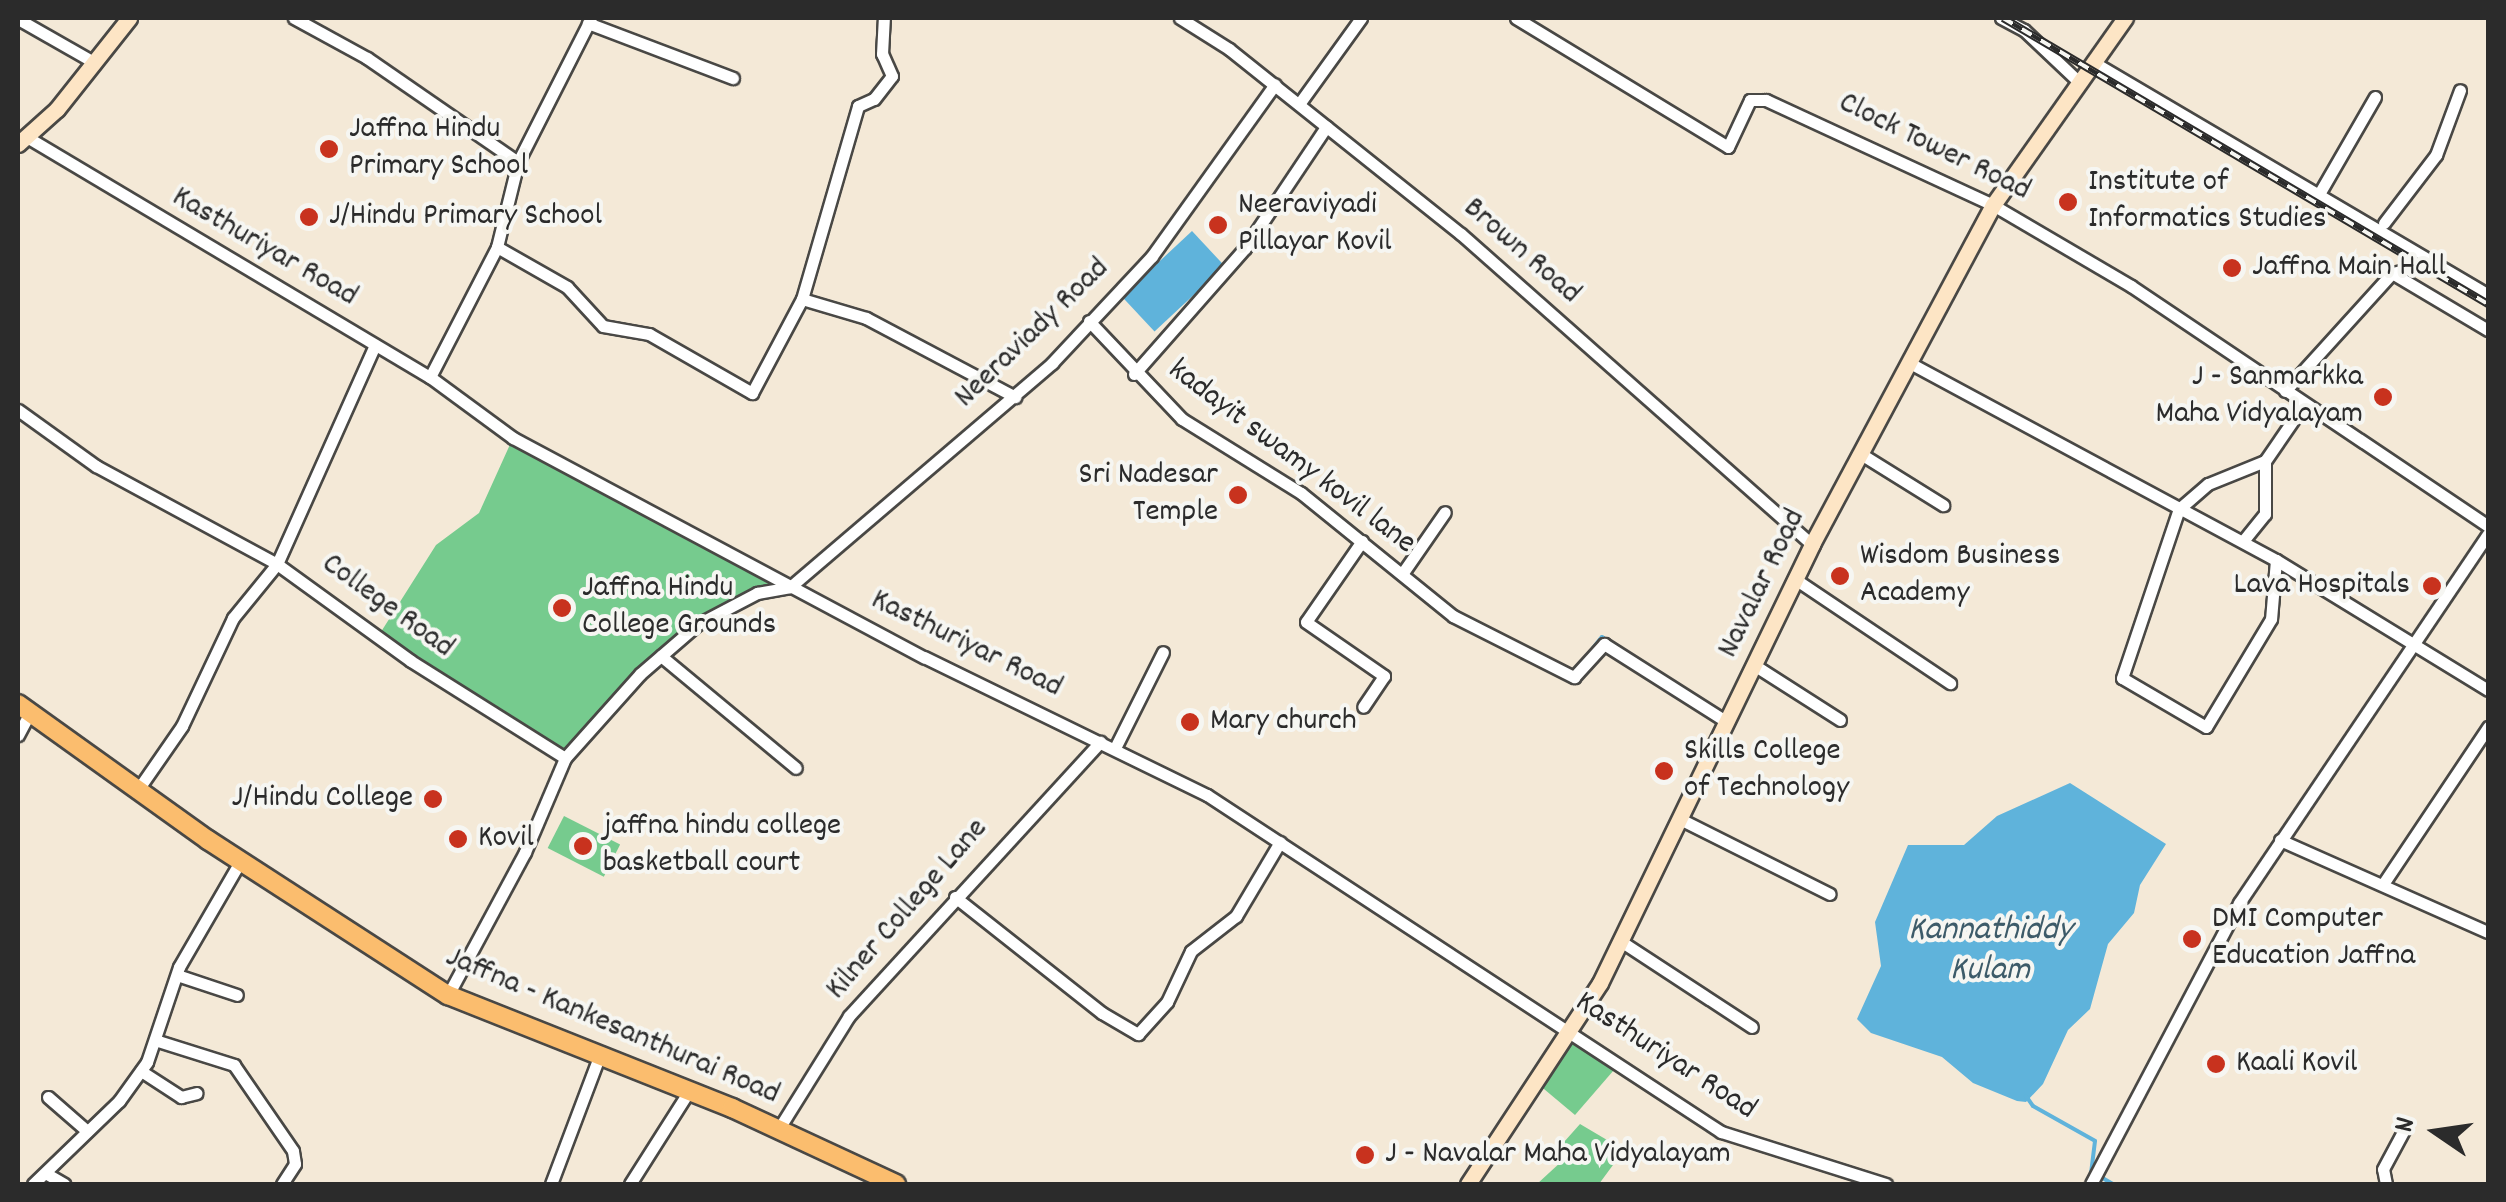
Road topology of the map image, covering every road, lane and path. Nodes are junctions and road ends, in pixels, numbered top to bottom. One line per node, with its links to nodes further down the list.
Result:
1 (129, 18): 12 (street)
2 (294, 18): 21 (street)
3 (884, 18): 29 (street)
4 (1180, 18): 15 (street, Brown Road)
5 (1361, 18): 18 (street)
6 (1516, 18): 23 (street, Clock Tower Road)
7 (2000, 18): 14 (street)
8 (2125, 18): 11 (street, Navalar Road)
9 (18, 19): 12 (street)
10 (589, 20): 13 (street); 21 (street)
11 (2093, 62): 14 (street, Navalar Road); 22 (street)
12 (95, 63): 20 (street)
13 (733, 78)
14 (2079, 82): 23 (street, Navalar Road)
15 (1275, 84): 18 (street, Brown Road); 30 (street, Neeraviady Road)
16 (2460, 90): 24 (street)
17 (2376, 96): 22 (street)
18 (1299, 104): 19 (street, Brown Road)
19 (1326, 127): 34 (street); 49 (street, Brown Road)
20 (22, 141): 32 (street, Kasthuriyar Road)
21 (518, 162): 25 (street)
22 (2319, 194): 26 (street)
23 (1993, 205): 33 (street, Navalar Road); 36 (street, Clock Tower Road)
24 (2384, 223)
25 (496, 247): 29 (street); 35 (street)
26 (2432, 265): 27 (street); 28 (street)
27 (2392, 274): 31 (street); 36 (street)
28 (2488, 295)
29 (802, 299): 37 (street)
30 (1089, 321): 34 (street, kadayit swamy kovil lane); 37 (street, Neeraviady Road)
31 (2488, 330)
32 (375, 345): 35 (street, Kasthuriyar Road); 51 (street, College Road)
33 (1908, 362): 40 (street, Navalar Road); 43 (street)
34 (1134, 374): 47 (street, kadayit swamy kovil lane)
35 (430, 377): 54 (street, Kasthuriyar Road)
36 (2285, 390): 38 (street, Clock Tower Road)
37 (1014, 397): 54 (street, Neeraviady Road)
38 (2304, 404): 41 (street); 45 (street, Clock Tower Road)
39 (18, 410): 51 (street)
40 (1861, 454): 42 (street); 49 (street, Navalar Road)
41 (2265, 460): 43 (street); 48 (street)
42 (1943, 505)
43 (2179, 509): 48 (street); 50 (street)
44 (1445, 512): 52 (street)
45 (2488, 526)
46 (2488, 534): 55 (street)
47 (1362, 541): 52 (street, kadayit swamy kovil lane); 61 (street)
48 (2243, 541): 50 (street)
49 (1812, 544): 53 (street, Navalar Road)
50 (2276, 560): 55 (street)
51 (278, 564): 69 (street, College Road); 71 (street)
52 (1402, 574): 63 (street, kadayit swamy kovil lane)
53 (1795, 579): 58 (street, Navalar Road); 59 (street)
54 (790, 588): 57 (street); 67 (street, Kasthuriyar Road)
55 (2414, 645): 60 (street); 73 (street)
56 (1164, 652): 68 (street)
57 (661, 656): 69 (street); 70 (street)
58 (1754, 665): 63 (street, Navalar Road); 64 (street)
59 (1950, 683)
60 (2488, 690)
61 (1362, 707)
62 (24, 708): 66 (street); 71 (main road, Jaffna - Kankesanthurai Road)
63 (1720, 718): 72 (street, Navalar Road)
64 (1840, 720)
65 (2488, 727): 76 (street)
66 (18, 734)
67 (1100, 742): 68 (street, Kasthuriyar Road); 78 (street, Kilner College Lane)
68 (1115, 748): 74 (street, Kasthuriyar Road)
69 (565, 758): 83 (street)
70 (796, 768)
71 (139, 788): 75 (main road, Jaffna - Kankesanthurai Road)
72 (1682, 820): 77 (street); 80 (street, Navalar Road)
73 (2280, 840): 76 (street); 106 (street)
74 (1280, 842): 78 (street); 85 (street, Kasthuriyar Road)
75 (240, 860): 81 (street); 83 (main road, Jaffna - Kankesanthurai Road)
76 (2383, 884): 79 (street)
77 (1830, 894)
78 (955, 897): 93 (street, Kilner College Lane)
79 (2488, 932)
80 (1622, 942): 84 (street); 85 (street, Navalar Road)
81 (176, 975): 82 (street); 86 (street)
82 (237, 994)
83 (448, 996): 87 (main road, Jaffna - Kankesanthurai Road)
84 (1752, 1027)
85 (1574, 1032): 95 (street, Kasthuriyar Road); 103 (street, Navalar Road)
86 (158, 1042): 88 (street); 100 (street)
87 (599, 1057): 89 (main road, Jaffna - Kankesanthurai Road); 101 (street)
88 (141, 1071): 90 (street); 94 (street)
89 (689, 1090): 93 (main road, Jaffna - Kankesanthurai Road); 102 (street)
90 (197, 1093)
91 (48, 1097): 94 (street)
92 (2405, 1128): 107 (street)
93 (778, 1130): 97 (main road, Jaffna - Kankesanthurai Road)
94 (87, 1131): 96 (street)
95 (1840, 1170): 104 (street); 105 (street, Kasthuriyar Road)
96 (47, 1174): 98 (street); 99 (street)
97 (891, 1183)
98 (33, 1184)
99 (64, 1184)
100 (282, 1184)
101 (551, 1184)
102 (630, 1184)
103 (1468, 1184)
104 (1836, 1184)
105 (1886, 1184)
106 (2091, 1184)
107 (2386, 1184)

